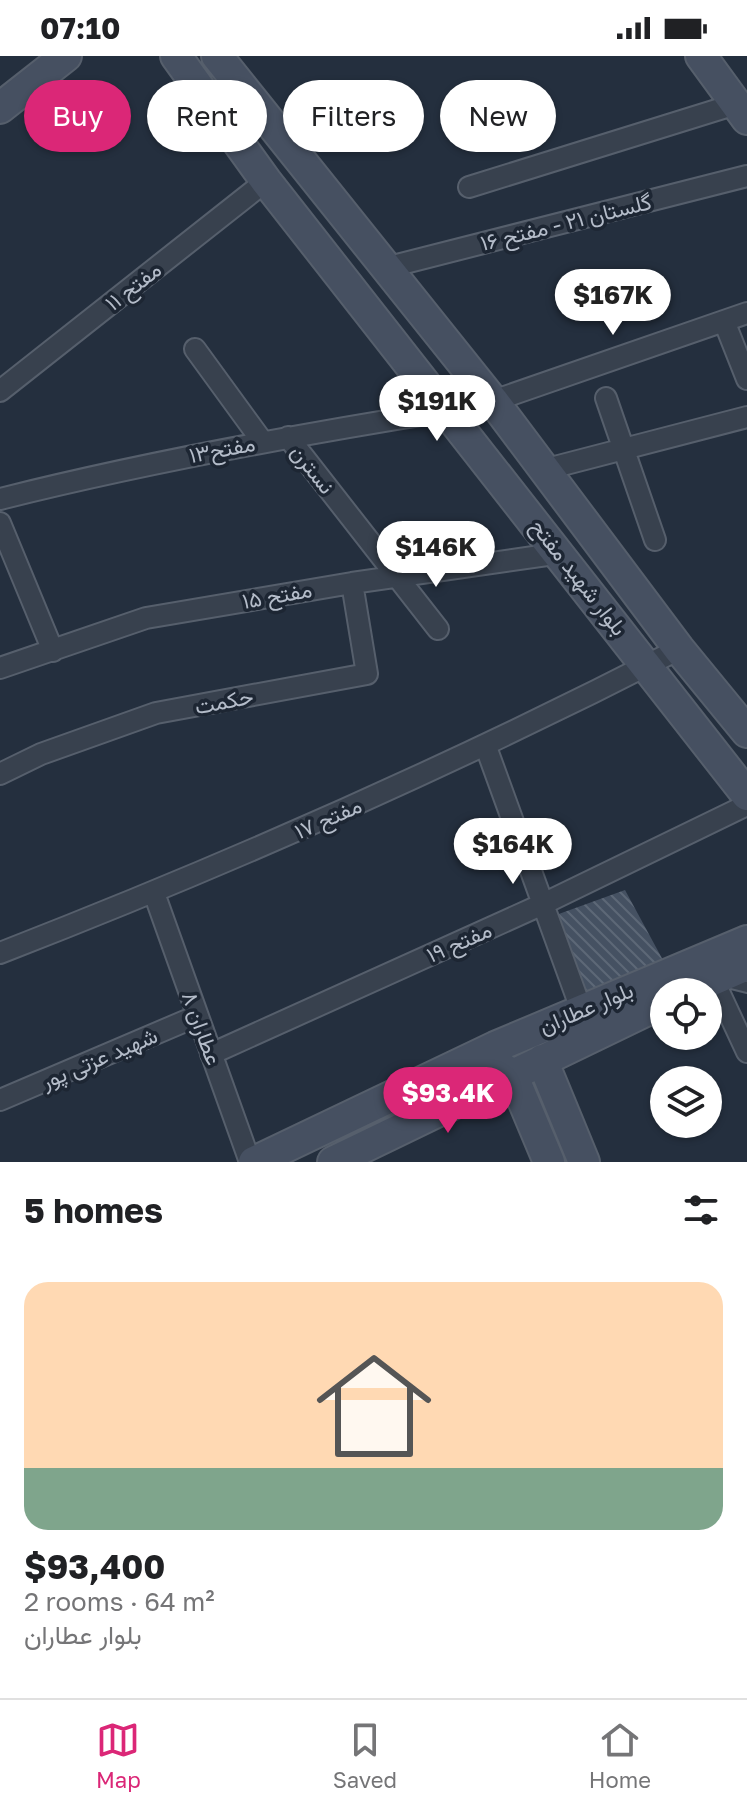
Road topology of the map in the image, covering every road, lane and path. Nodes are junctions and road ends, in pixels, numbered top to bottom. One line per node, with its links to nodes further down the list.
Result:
1 (66, 56): 5 (main road)
2 (176, 56): 8 (main road, بلوار شهید مفتح)
3 (217, 56): 10 (main road, بلوار شهید مفتح)
4 (701, 56): 6 (main road)
5 (0, 108)
6 (742, 111): 9 (street)
7 (747, 176): 10 (street, گلستان ۲۱ - مفتح ۱۶)
8 (266, 181): 15 (street, مفتح ۱۱); 18 (main road, بلوار شهید مفتح)
9 (469, 187)
10 (385, 268): 17 (main road, بلوار شهید مفتح)
11 (747, 313): 12 (street)
12 (724, 321): 14 (street); 17 (street)
13 (195, 349): 21 (street)
14 (747, 379)
15 (0, 391)
16 (606, 398): 22 (street)
17 (493, 401): 23 (main road, بلوار شهید مفتح)
18 (446, 411): 20 (street, مفتح۱۳); 27 (main road, بلوار شهید مفتح)
19 (747, 417): 22 (street)
20 (288, 437): 21 (street, مفتح۱۳); 28 (street, نسترن)
21 (262, 441): 24 (street, مفتح۱۳)
22 (624, 448): 23 (street); 26 (street)
23 (543, 470): 31 (main road, بلوار شهید مفتح)
24 (0, 499)
25 (0, 523): 32 (street)
26 (655, 540)
27 (561, 553): 28 (street, مفتح ۱۵); 33 (main road, بلوار شهید مفتح)
28 (398, 576): 29 (street, مفتح ۱۵); 30 (street, نسترن)
29 (352, 583): 32 (street, مفتح ۱۵); 37 (street, حکمت)
30 (438, 629)
31 (679, 649): 33 (street, مفتح ۱۷); 35 (main road, بلوار شهید مفتح)
32 (53, 651): 34 (street, مفتح ۱۵)
33 (648, 665): 36 (street, مفتح ۱۷); 38 (main road, بلوار شهید مفتح)
34 (0, 668)
35 (747, 732)
36 (486, 747): 40 (street, مفتح ۱۷); 41 (street)
37 (0, 774)
38 (747, 795)
39 (747, 805): 41 (street, مفتح ۱۹)
40 (154, 893): 43 (street, مفتح ۱۷); 51 (street, عطاران ۸)
41 (543, 904): 49 (street); 54 (street, مفتح ۱۹)
42 (747, 941): 49 (main road, بلوار عطاران)
43 (0, 953)
44 (747, 965): 45 (main road)
45 (715, 978)
46 (722, 981): 47 (lane)
47 (747, 987)
48 (722, 998): 53 (street)
49 (581, 1009): 52 (main road, بلوار عطاران)
50 (650, 1009): 55 (main road, بلوار عطاران)
51 (197, 1016): 54 (street, عطاران ۸); 58 (street, شهید عزتی پور)
52 (495, 1047): 56 (main road); 60 (main road, بلوار عطاران)
53 (747, 1052)
54 (211, 1054): 60 (street, عطاران ۸)
55 (542, 1060): 56 (main road, بلوار عطاران); 57 (main road)
56 (512, 1074): 59 (main road); 61 (main road, بلوار عطاران)
57 (555, 1091): 59 (main road); 63 (main road)
58 (0, 1100)
59 (526, 1107): 62 (main road)
60 (252, 1162)
61 (333, 1162)
62 (549, 1162)
63 (584, 1162)

